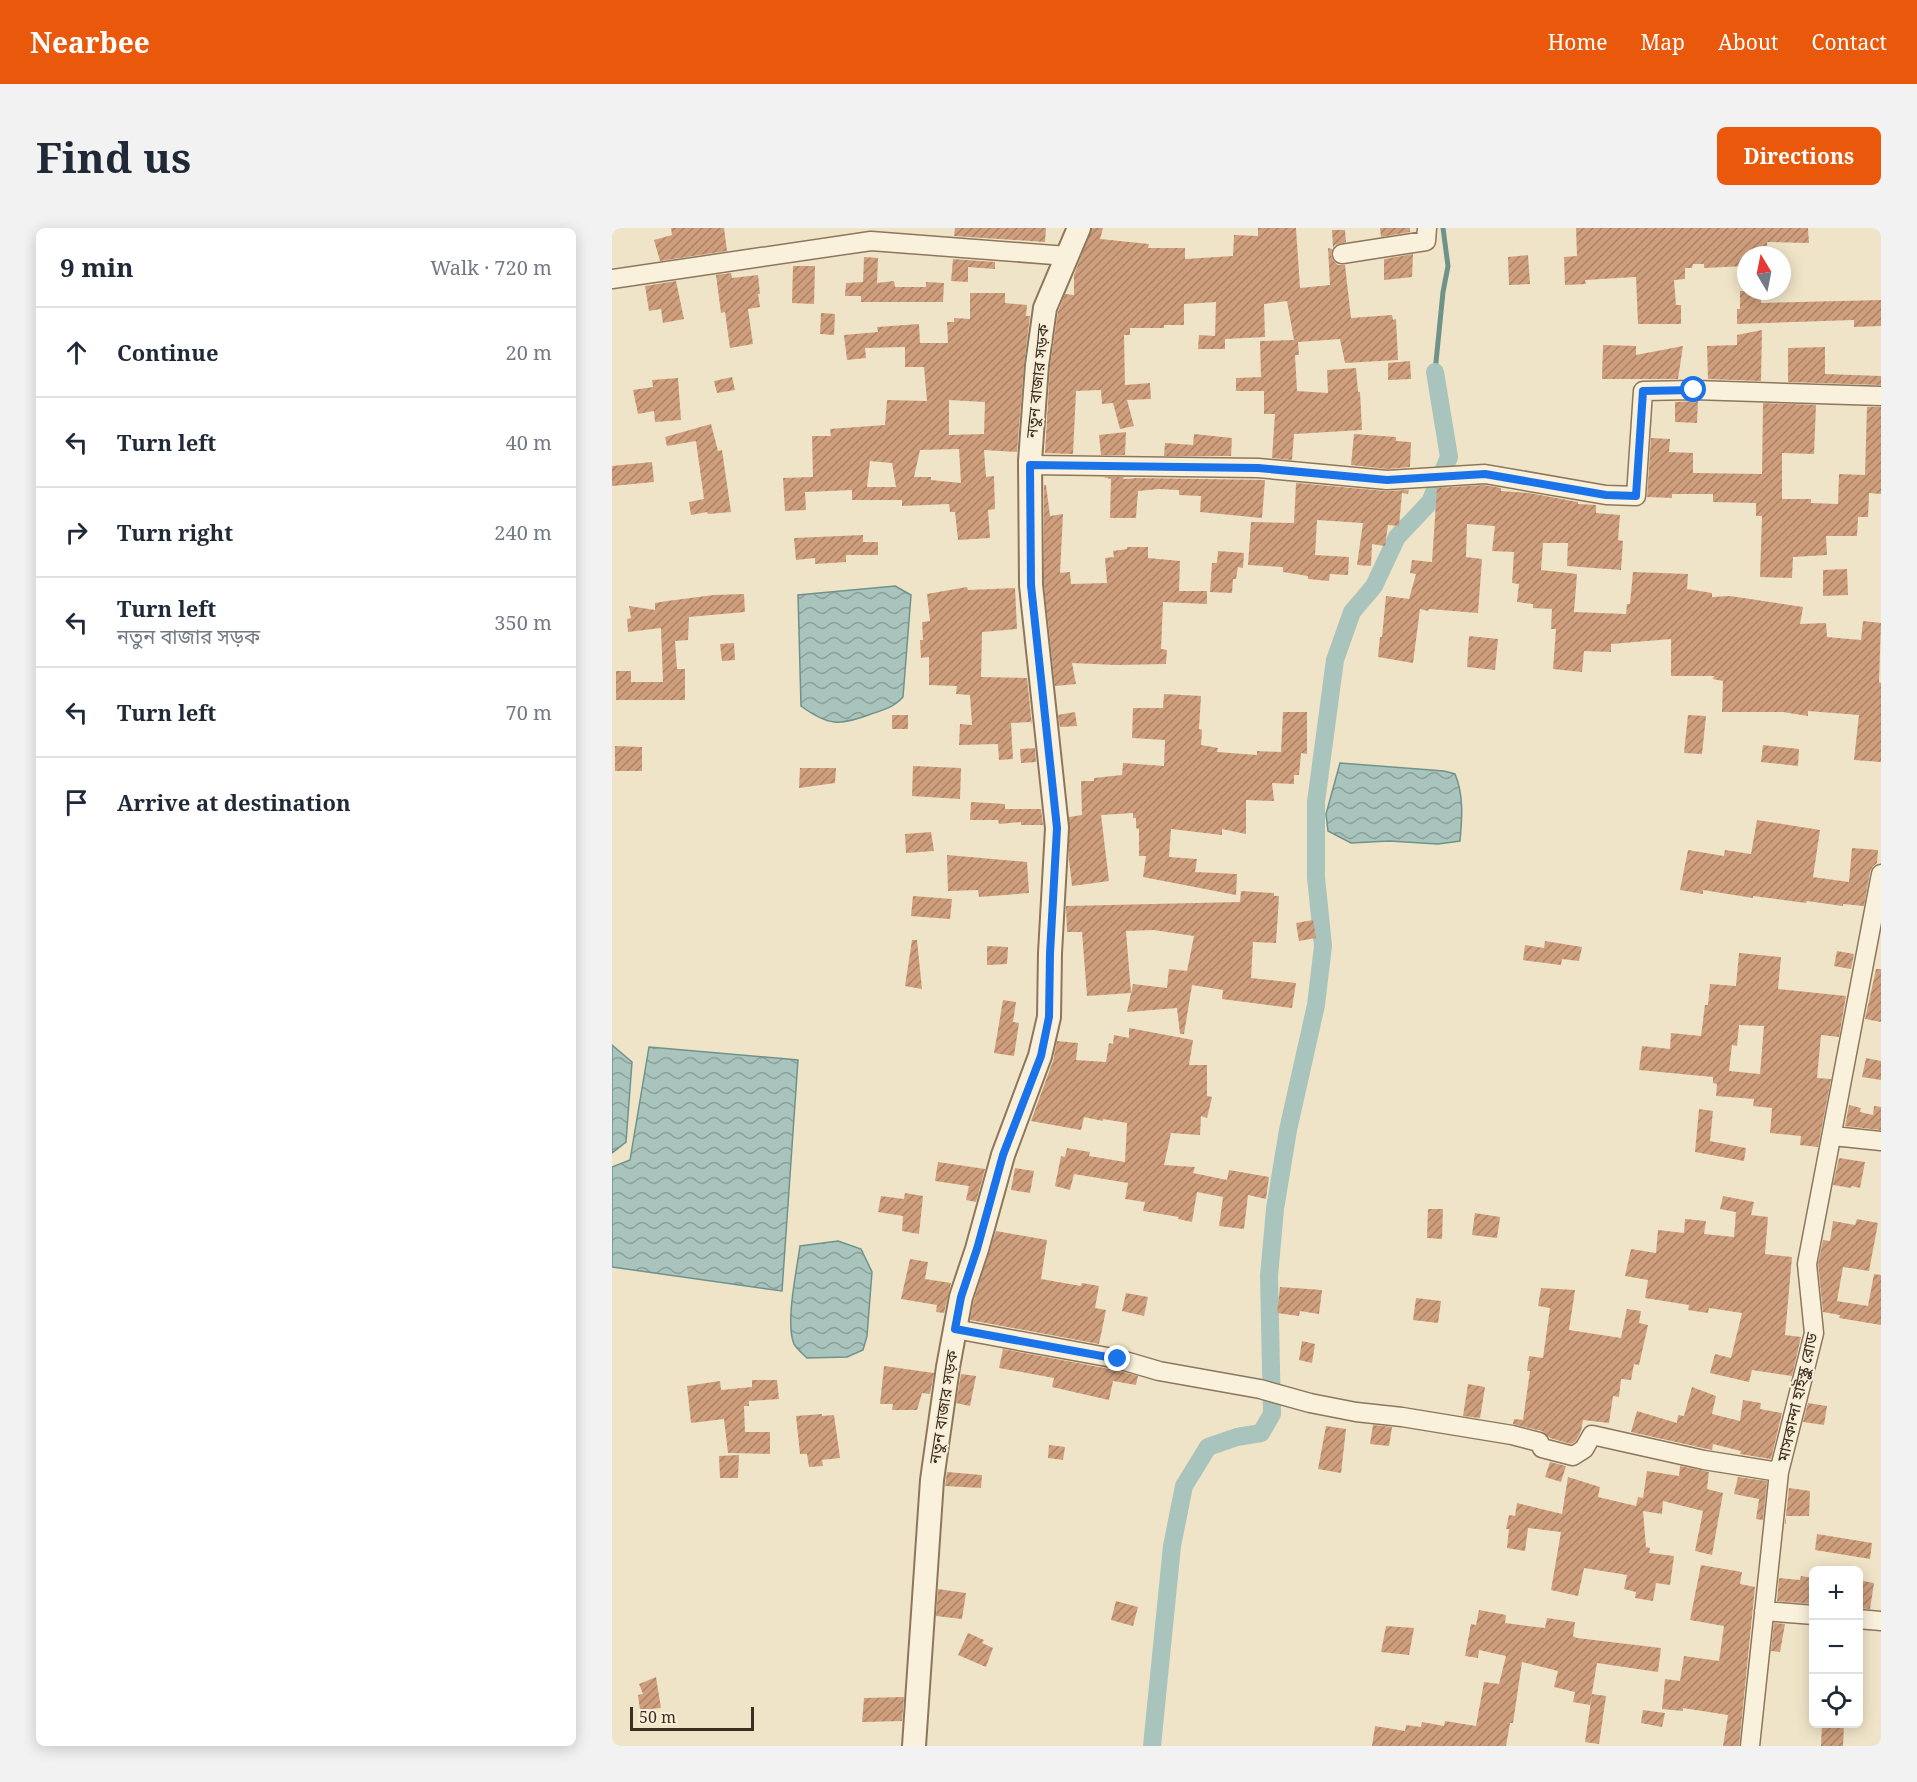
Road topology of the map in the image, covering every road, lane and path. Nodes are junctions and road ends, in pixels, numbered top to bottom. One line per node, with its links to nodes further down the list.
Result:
1 (1079, 228): 4 (street, নতুন বাজার সড়ক)
2 (1427, 228): 3 (street)
3 (1342, 254)
4 (1067, 256): 5 (street); 7 (street, নতুন বাজার সড়ক)
5 (612, 279)
6 (1881, 396): 7 (street)
7 (1030, 465): 11 (street, নতুন বাজার সড়ক)
8 (1881, 874): 9 (street, মাসকান্দা হাইস্কুল রোড)
9 (1833, 1136): 10 (street); 12 (street, মাসকান্দা হাইস্কুল রোড)
10 (1881, 1141)
11 (955, 1329): 12 (street); 17 (street, নতুন বাজার সড়ক)
12 (1779, 1472): 13 (street, মাসকান্দা হাইস্কুল রোড)
13 (1764, 1611): 14 (street); 18 (street, মাসকান্দা হাইস্কুল রোড)
14 (1809, 1615)
15 (1863, 1619): 16 (street)
16 (1881, 1621)
17 (914, 1746)
18 (1750, 1746)

